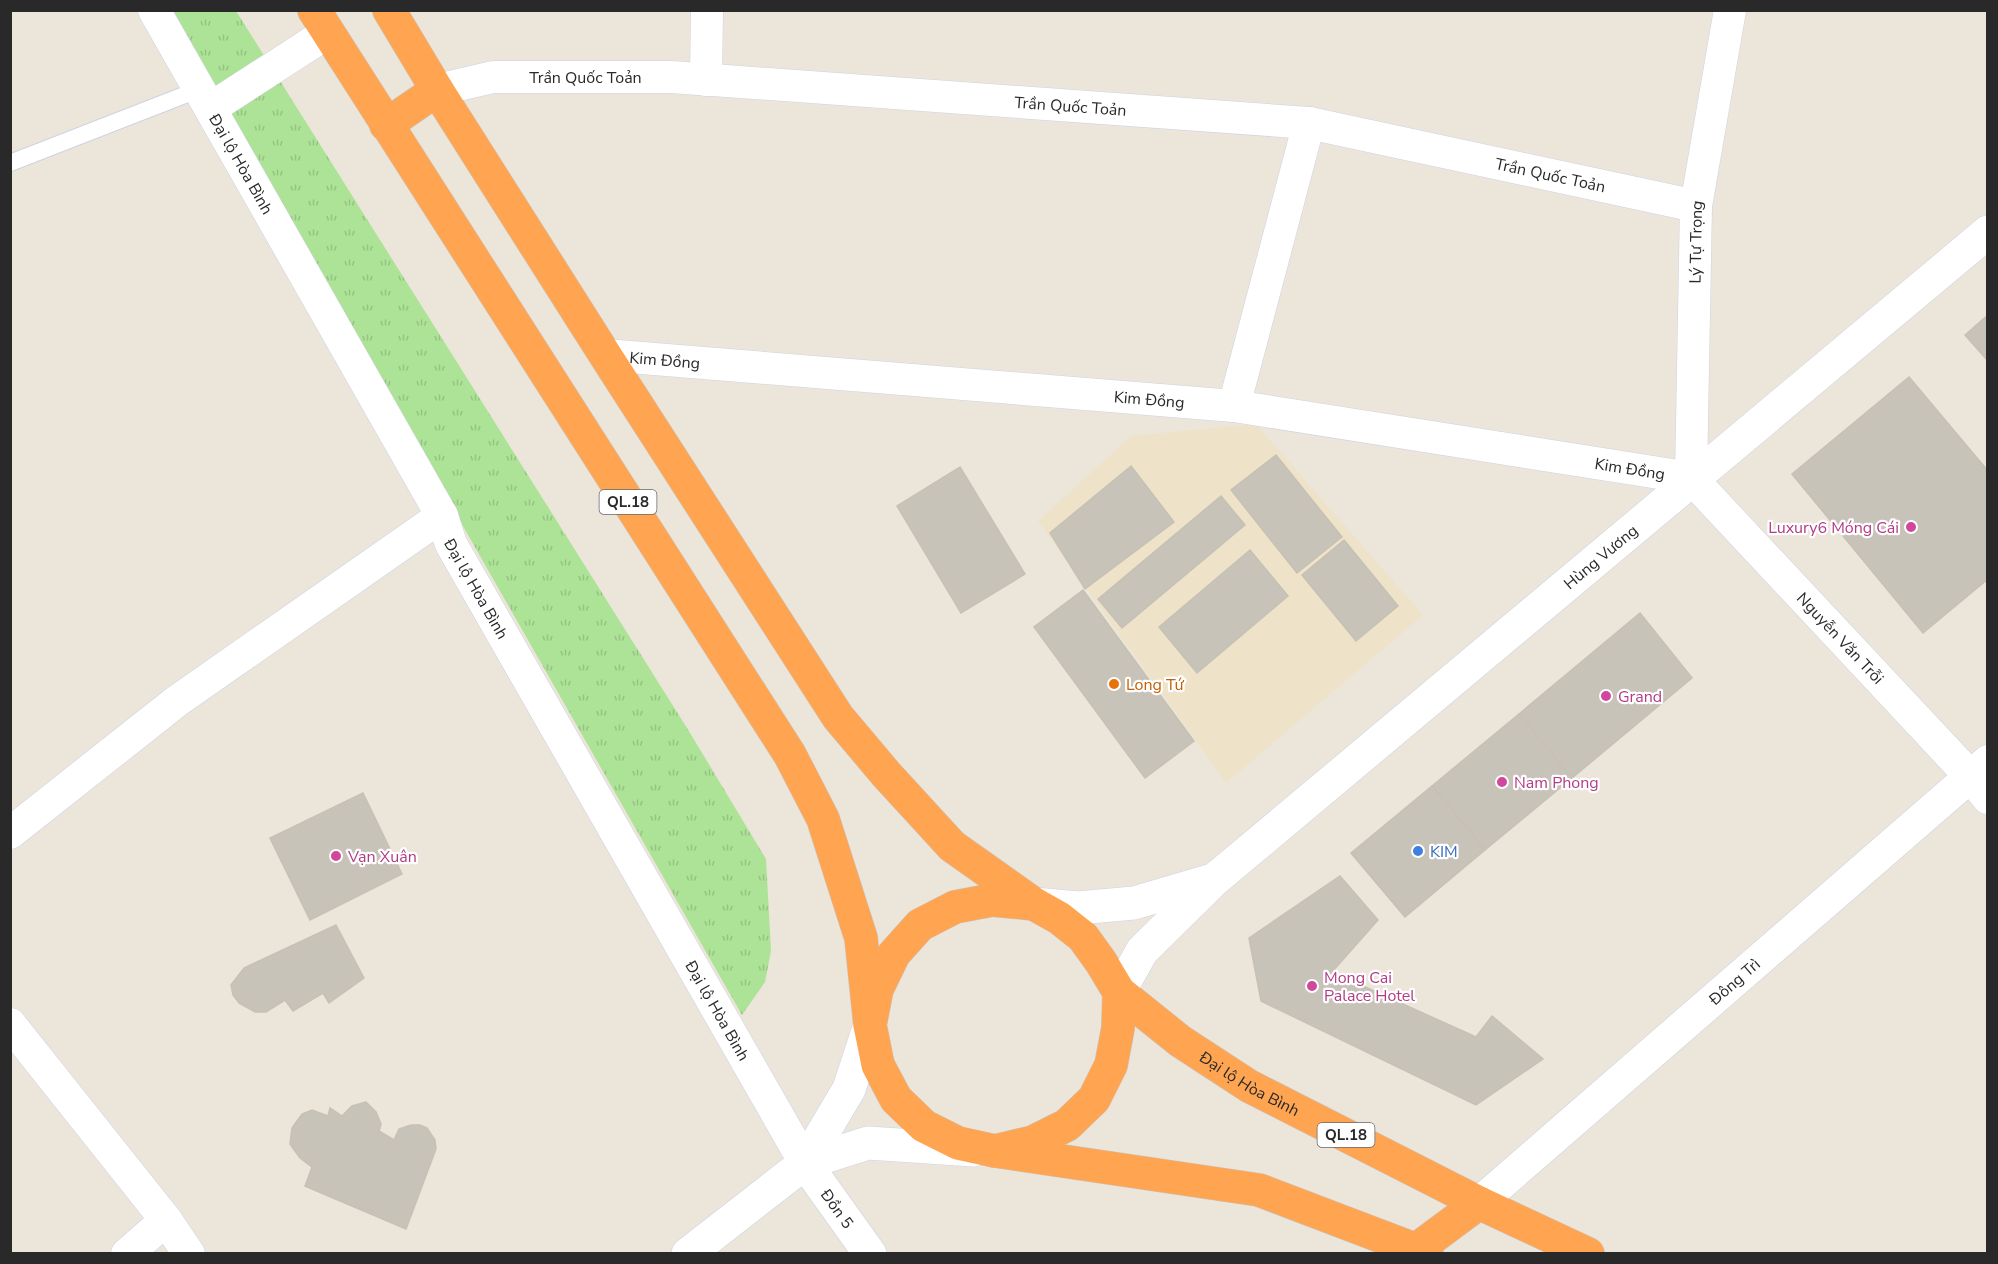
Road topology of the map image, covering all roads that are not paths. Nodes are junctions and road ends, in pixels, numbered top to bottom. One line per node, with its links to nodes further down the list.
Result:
1 (154, 10): 8 (street, Đại lộ Hòa Bình)
2 (389, 10): 7 (highway)
3 (707, 10): 6 (street)
4 (1730, 10): 12 (street, Lý Tự Trọng)
5 (321, 22): 8 (street); 10 (highway, QL.18)
6 (706, 80): 7 (street, Trần Quốc Toản); 9 (street, Trần Quốc Toản)
7 (437, 90): 10 (highway); 14 (highway)
8 (206, 98): 11 (lane); 17 (street, Đại lộ Hòa Bình)
9 (1309, 123): 12 (street, Trần Quốc Toản); 15 (street)
10 (386, 125): 24 (highway, QL.18)
11 (10, 163)
12 (1696, 206): 16 (street, Lý Tự Trọng)
13 (1988, 232): 16 (main road, Hùng Vương)
14 (605, 355): 15 (street, Kim Đồng); 21 (highway)
15 (1234, 406): 16 (street, Kim Đồng)
16 (1691, 478): 18 (street, Nguyễn Văn Trỗi); 20 (main road, Hùng Vương)
17 (442, 516): 19 (street); 26 (street, Đại lộ Hòa Bình)
18 (1982, 778): 27 (street, Đông Trì)
19 (10, 833)
20 (1214, 880): 21 (main road); 22 (main road, Hùng Vương)
21 (1034, 904): 22 (highway); 24 (highway)
22 (1119, 992): 25 (highway); 27 (highway, Đại lộ Hòa Bình / QL.18)
23 (10, 1024): 28 (street)
24 (870, 1025): 25 (highway); 26 (main road)
25 (995, 1151): 26 (main road); 29 (highway)
26 (805, 1163): 32 (main road); 33 (main road, Đồn 5)
27 (1479, 1203): 29 (highway); 34 (highway, Đại lộ Hòa Bình / QL.18)
28 (166, 1220): 30 (street); 31 (street)
29 (1418, 1252)
30 (127, 1254)
31 (189, 1254)
32 (688, 1254)
33 (870, 1254)
34 (1588, 1254)

